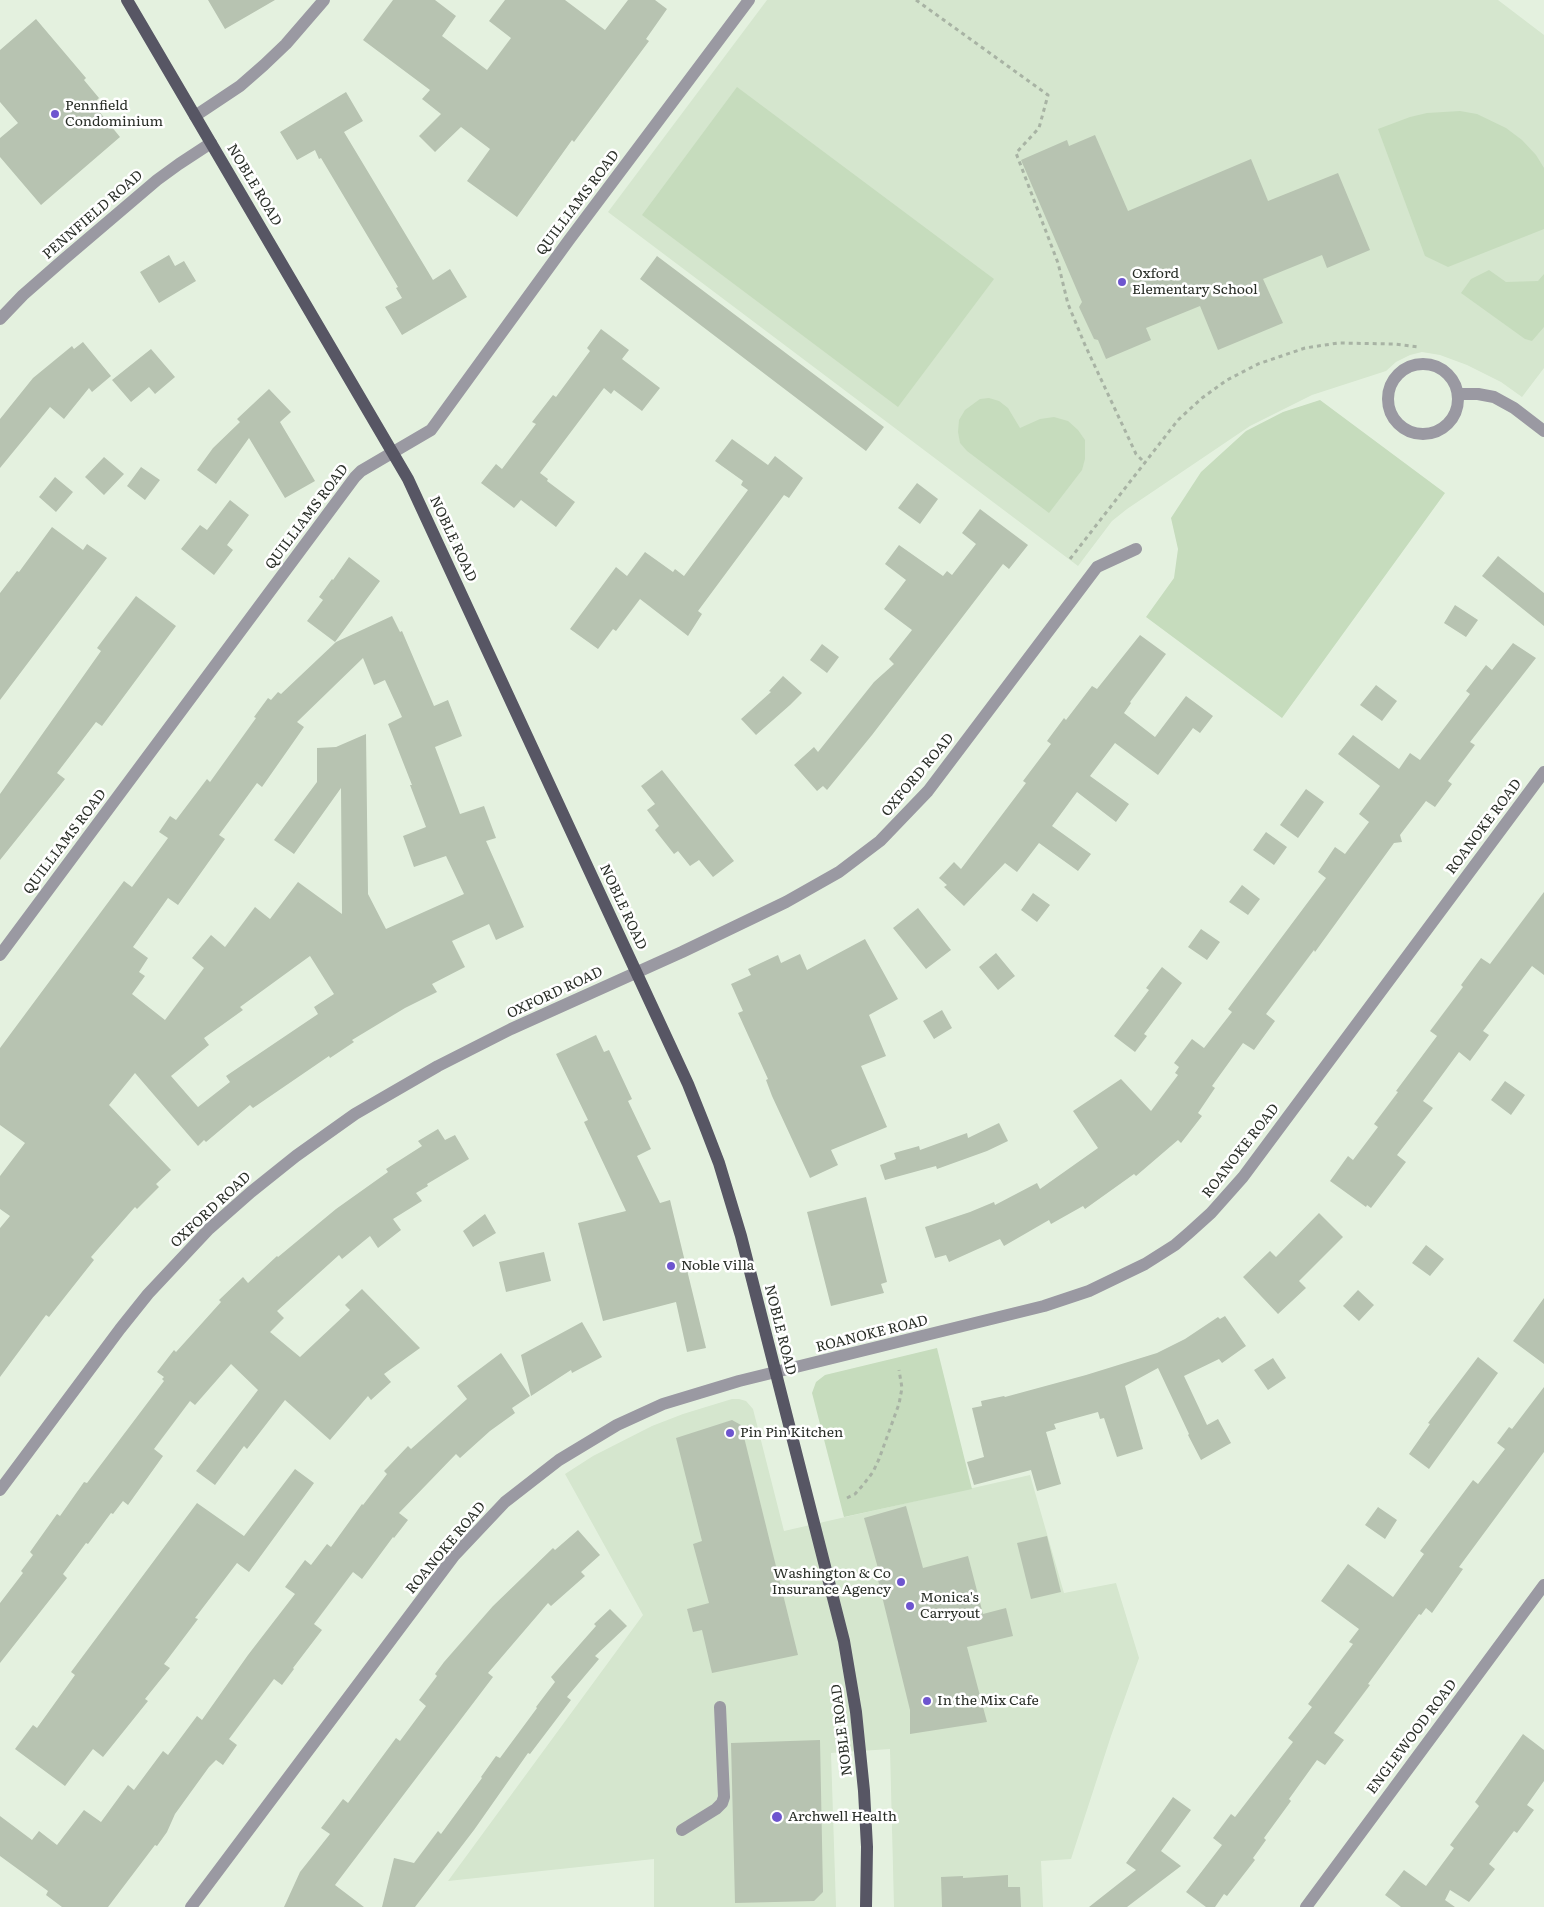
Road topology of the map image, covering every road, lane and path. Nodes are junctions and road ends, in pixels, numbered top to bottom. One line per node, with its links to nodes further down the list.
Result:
1 (127, 0): 5 (main road, NOBLE ROAD)
2 (324, 0): 5 (street)
3 (749, 0): 11 (street, QUILLIAMS ROAD)
4 (916, 0): 12 (path)
5 (195, 116): 6 (main road, NOBLE ROAD)
6 (211, 143): 7 (street, PENNFIELD ROAD); 11 (main road, NOBLE ROAD)
7 (0, 318)
8 (1419, 347): 12 (path)
9 (1458, 394): 9 (street); 10 (street)
10 (1544, 431)
11 (393, 452): 16 (street, QUILLIAMS ROAD); 17 (main road, NOBLE ROAD)
12 (1144, 462): 14 (path)
13 (1136, 549): 17 (street, OXFORD ROAD)
14 (1070, 559)
15 (1544, 772): 19 (street, ROANOKE ROAD)
16 (0, 955)
17 (636, 972): 19 (main road, NOBLE ROAD); 20 (street, OXFORD ROAD)
18 (899, 1370): 21 (path)
19 (776, 1373): 25 (street, ROANOKE ROAD); 26 (main road, NOBLE ROAD)
20 (0, 1490)
21 (846, 1498)
22 (1544, 1585): 27 (street, ENGLEWOOD ROAD)
23 (720, 1707): 24 (street)
24 (682, 1830)
25 (191, 1907)
26 (866, 1907)
27 (1306, 1907)

